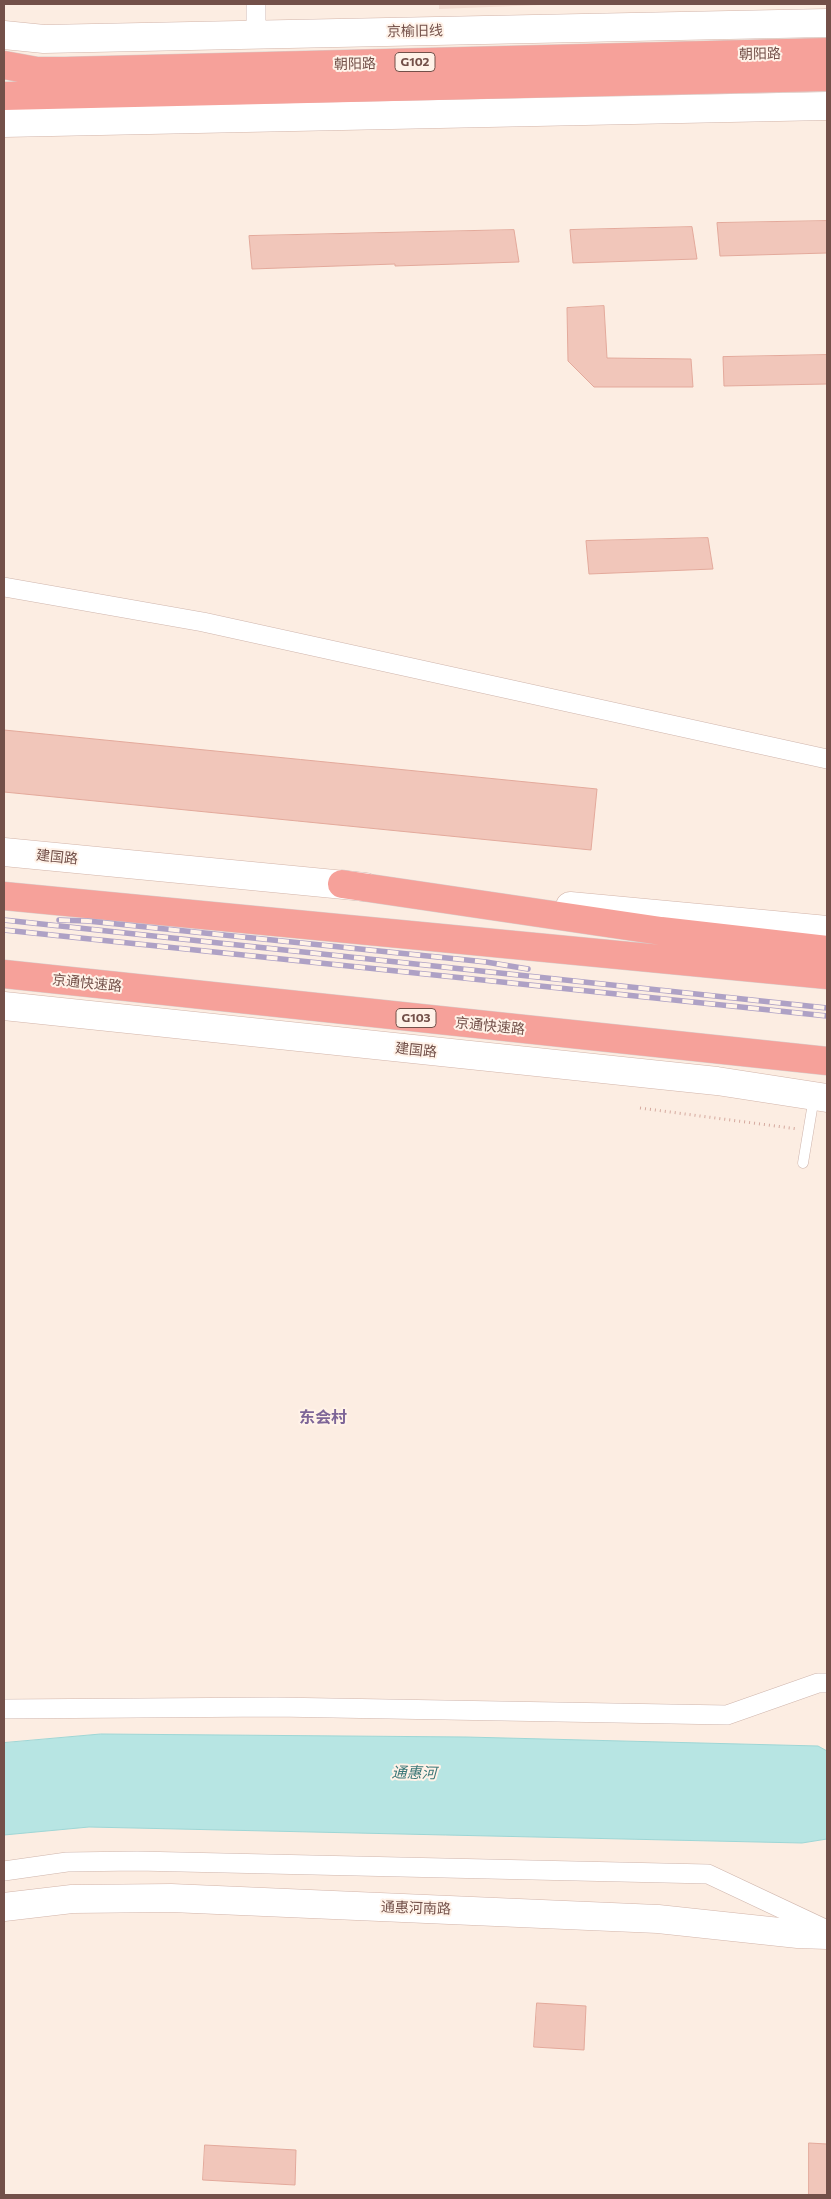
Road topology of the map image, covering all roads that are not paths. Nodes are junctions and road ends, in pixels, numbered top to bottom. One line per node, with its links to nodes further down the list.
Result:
1 (256, 4): 3 (street)
2 (827, 23): 3 (street, 京榆旧线)
3 (256, 34): 4 (street, 京榆旧线)
4 (4, 35)
5 (827, 52): 6 (highway, 朝阳路 / G102)
6 (4, 65)
7 (827, 77): 8 (highway, 朝阳路 / G102)
8 (4, 96)
9 (827, 106): 10 (street)
10 (4, 123)
11 (4, 588): 12 (street)
12 (827, 759)
13 (4, 852): 14 (street, 建国路)
14 (342, 884): 16 (street, 建国路); 17 (highway)
15 (4, 896): 19 (highway)
16 (827, 930)
17 (827, 950)
18 (4, 974): 21 (highway, 京通快速路 / G103)
19 (827, 976)
20 (4, 1006): 22 (street, 建国路)
21 (827, 1061)
22 (821, 1097): 23 (lane)
23 (803, 1164)
24 (827, 1683): 25 (street)
25 (4, 1709)
26 (4, 1871): 28 (street)
27 (4, 1907): 29 (street, 通惠河南路)
28 (827, 1930)
29 (827, 1935)

